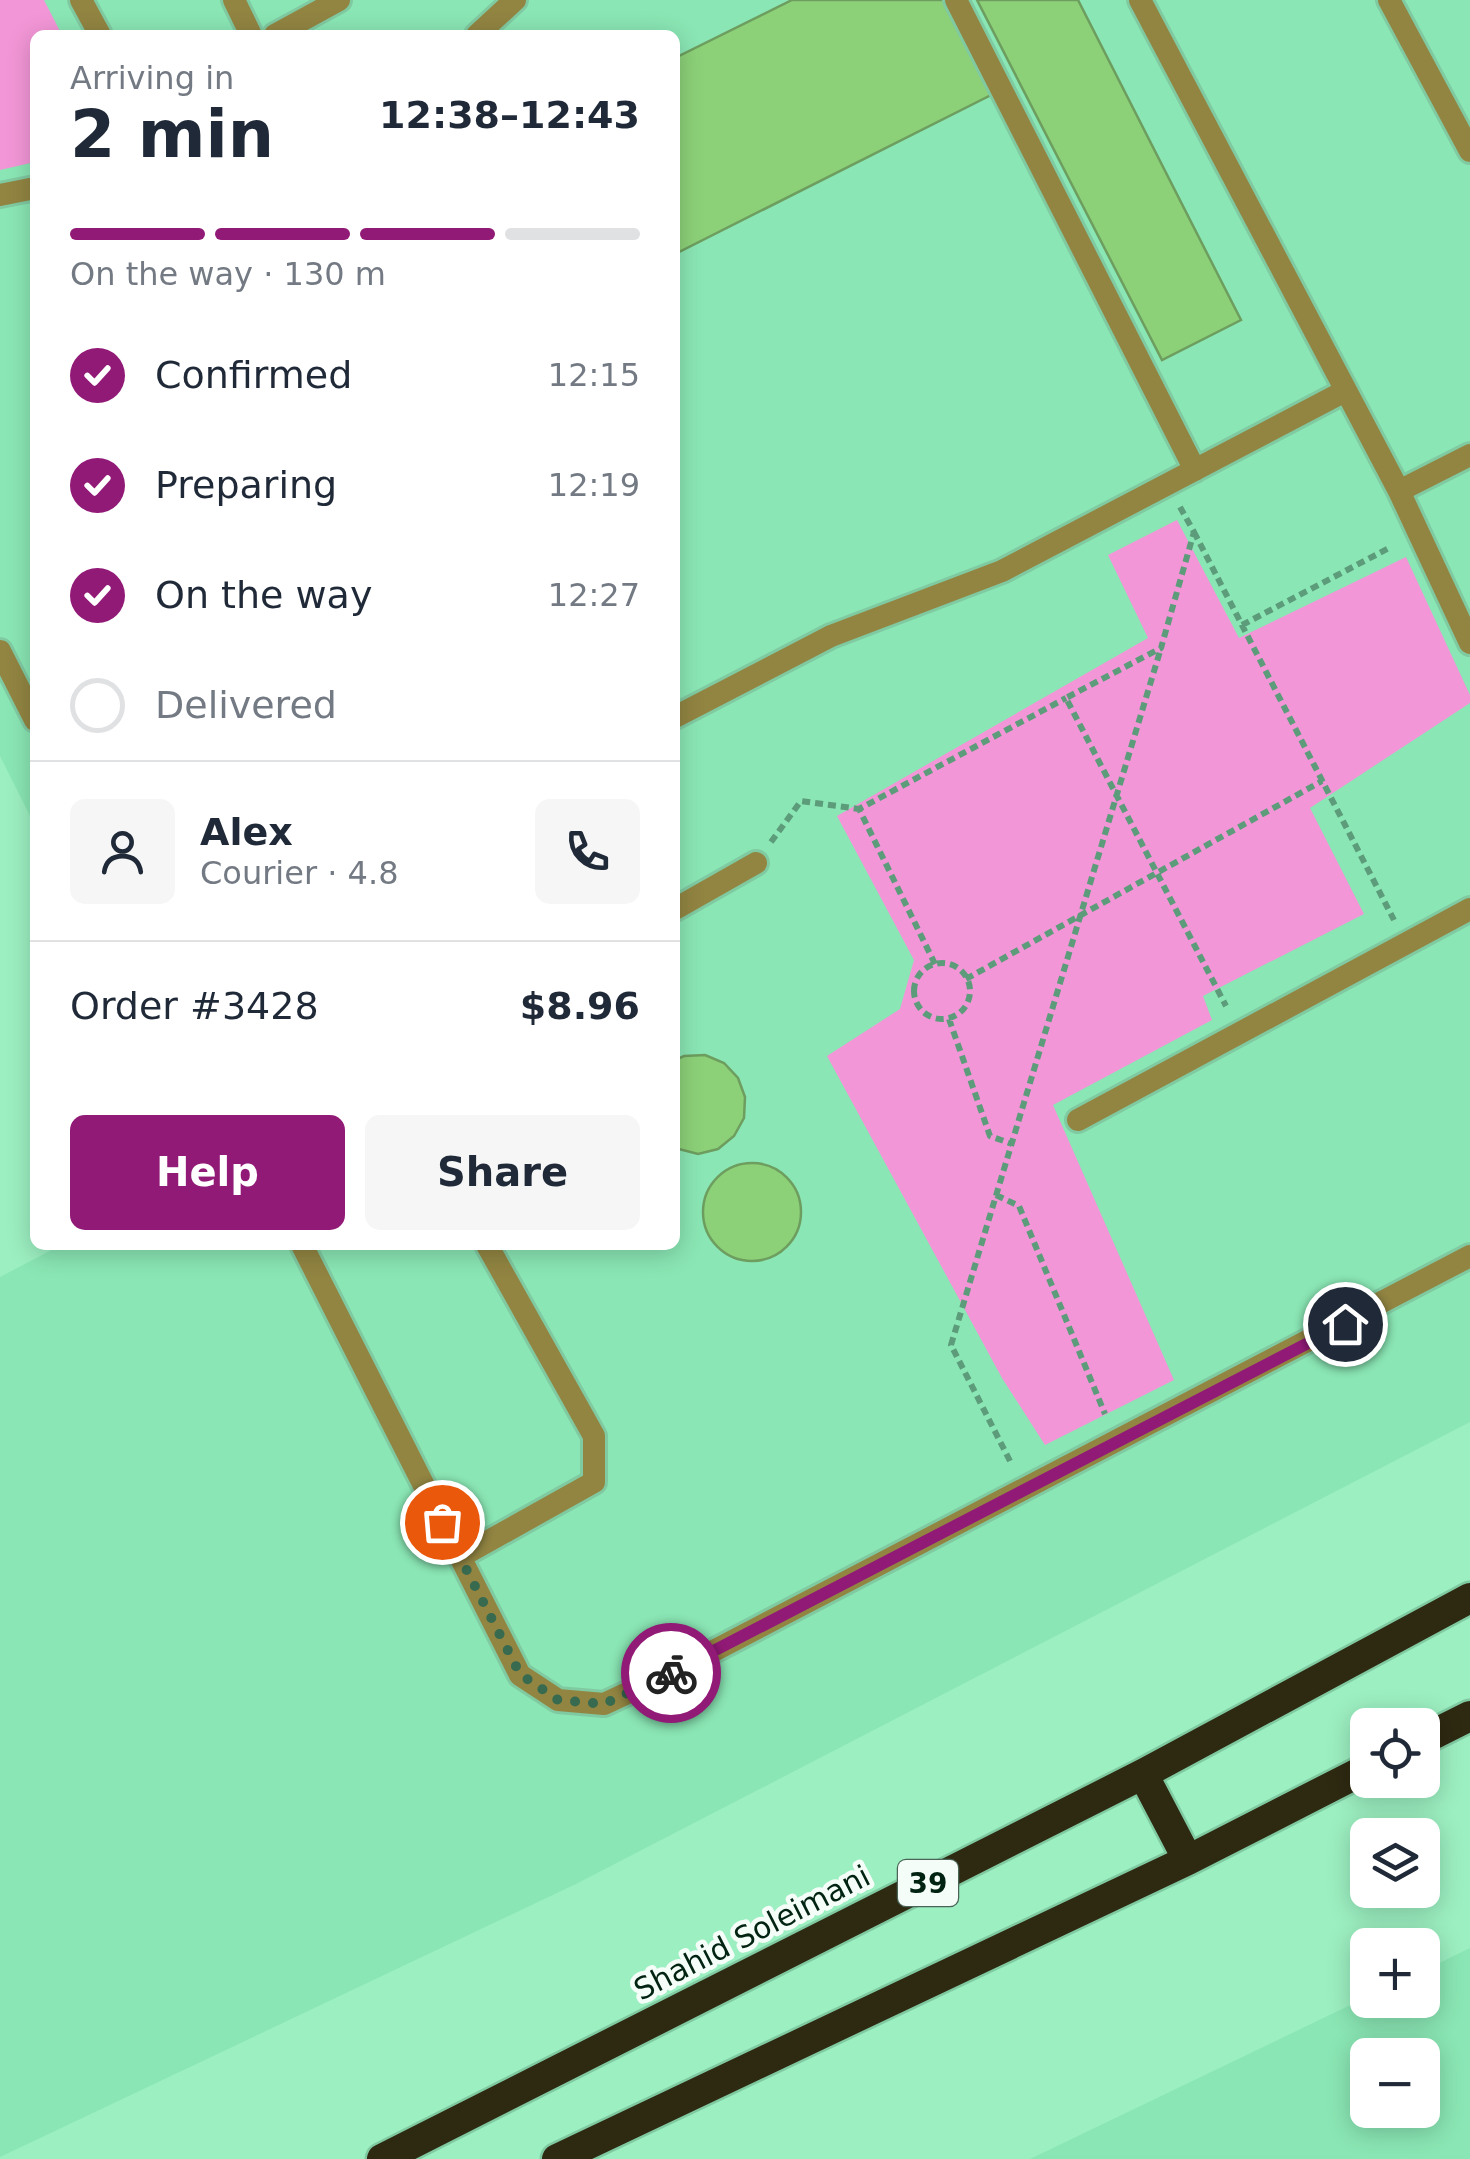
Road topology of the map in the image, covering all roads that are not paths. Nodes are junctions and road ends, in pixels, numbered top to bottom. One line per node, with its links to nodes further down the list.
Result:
1 (82, 0): 8 (lane)
2 (234, 0): 9 (lane)
3 (339, 0): 10 (lane)
4 (515, 0): 11 (lane)
5 (956, 0): 17 (lane)
6 (1140, 0): 15 (lane)
7 (1389, 0): 12 (lane)
8 (97, 30)
9 (249, 30)
10 (284, 30)
11 (482, 30)
12 (1470, 151)
13 (30, 189): 14 (lane)
14 (0, 195)
15 (1345, 391): 17 (lane); 18 (lane)
16 (1470, 455): 18 (lane)
17 (1194, 470): 22 (lane)
18 (1398, 492): 19 (lane)
19 (1470, 643)
20 (0, 651): 21 (lane)
21 (30, 710)
22 (680, 714)
23 (756, 863): 24 (lane)
24 (680, 906)
25 (1470, 910): 26 (lane)
26 (1078, 1120)
27 (305, 1250): 30 (lane)
28 (490, 1250): 30 (lane)
29 (1470, 1256): 30 (lane)
30 (460, 1556)
31 (1470, 1598): 34 (highway, Shahid Soleimani / 39)
32 (1470, 1716): 33 (highway)
33 (1440, 1731)
34 (1142, 1774): 36 (highway); 37 (highway, Shahid Soleimani / 39)
35 (1350, 1777): 36 (highway)
36 (1188, 1860): 38 (highway)
37 (382, 2159)
38 (557, 2159)

